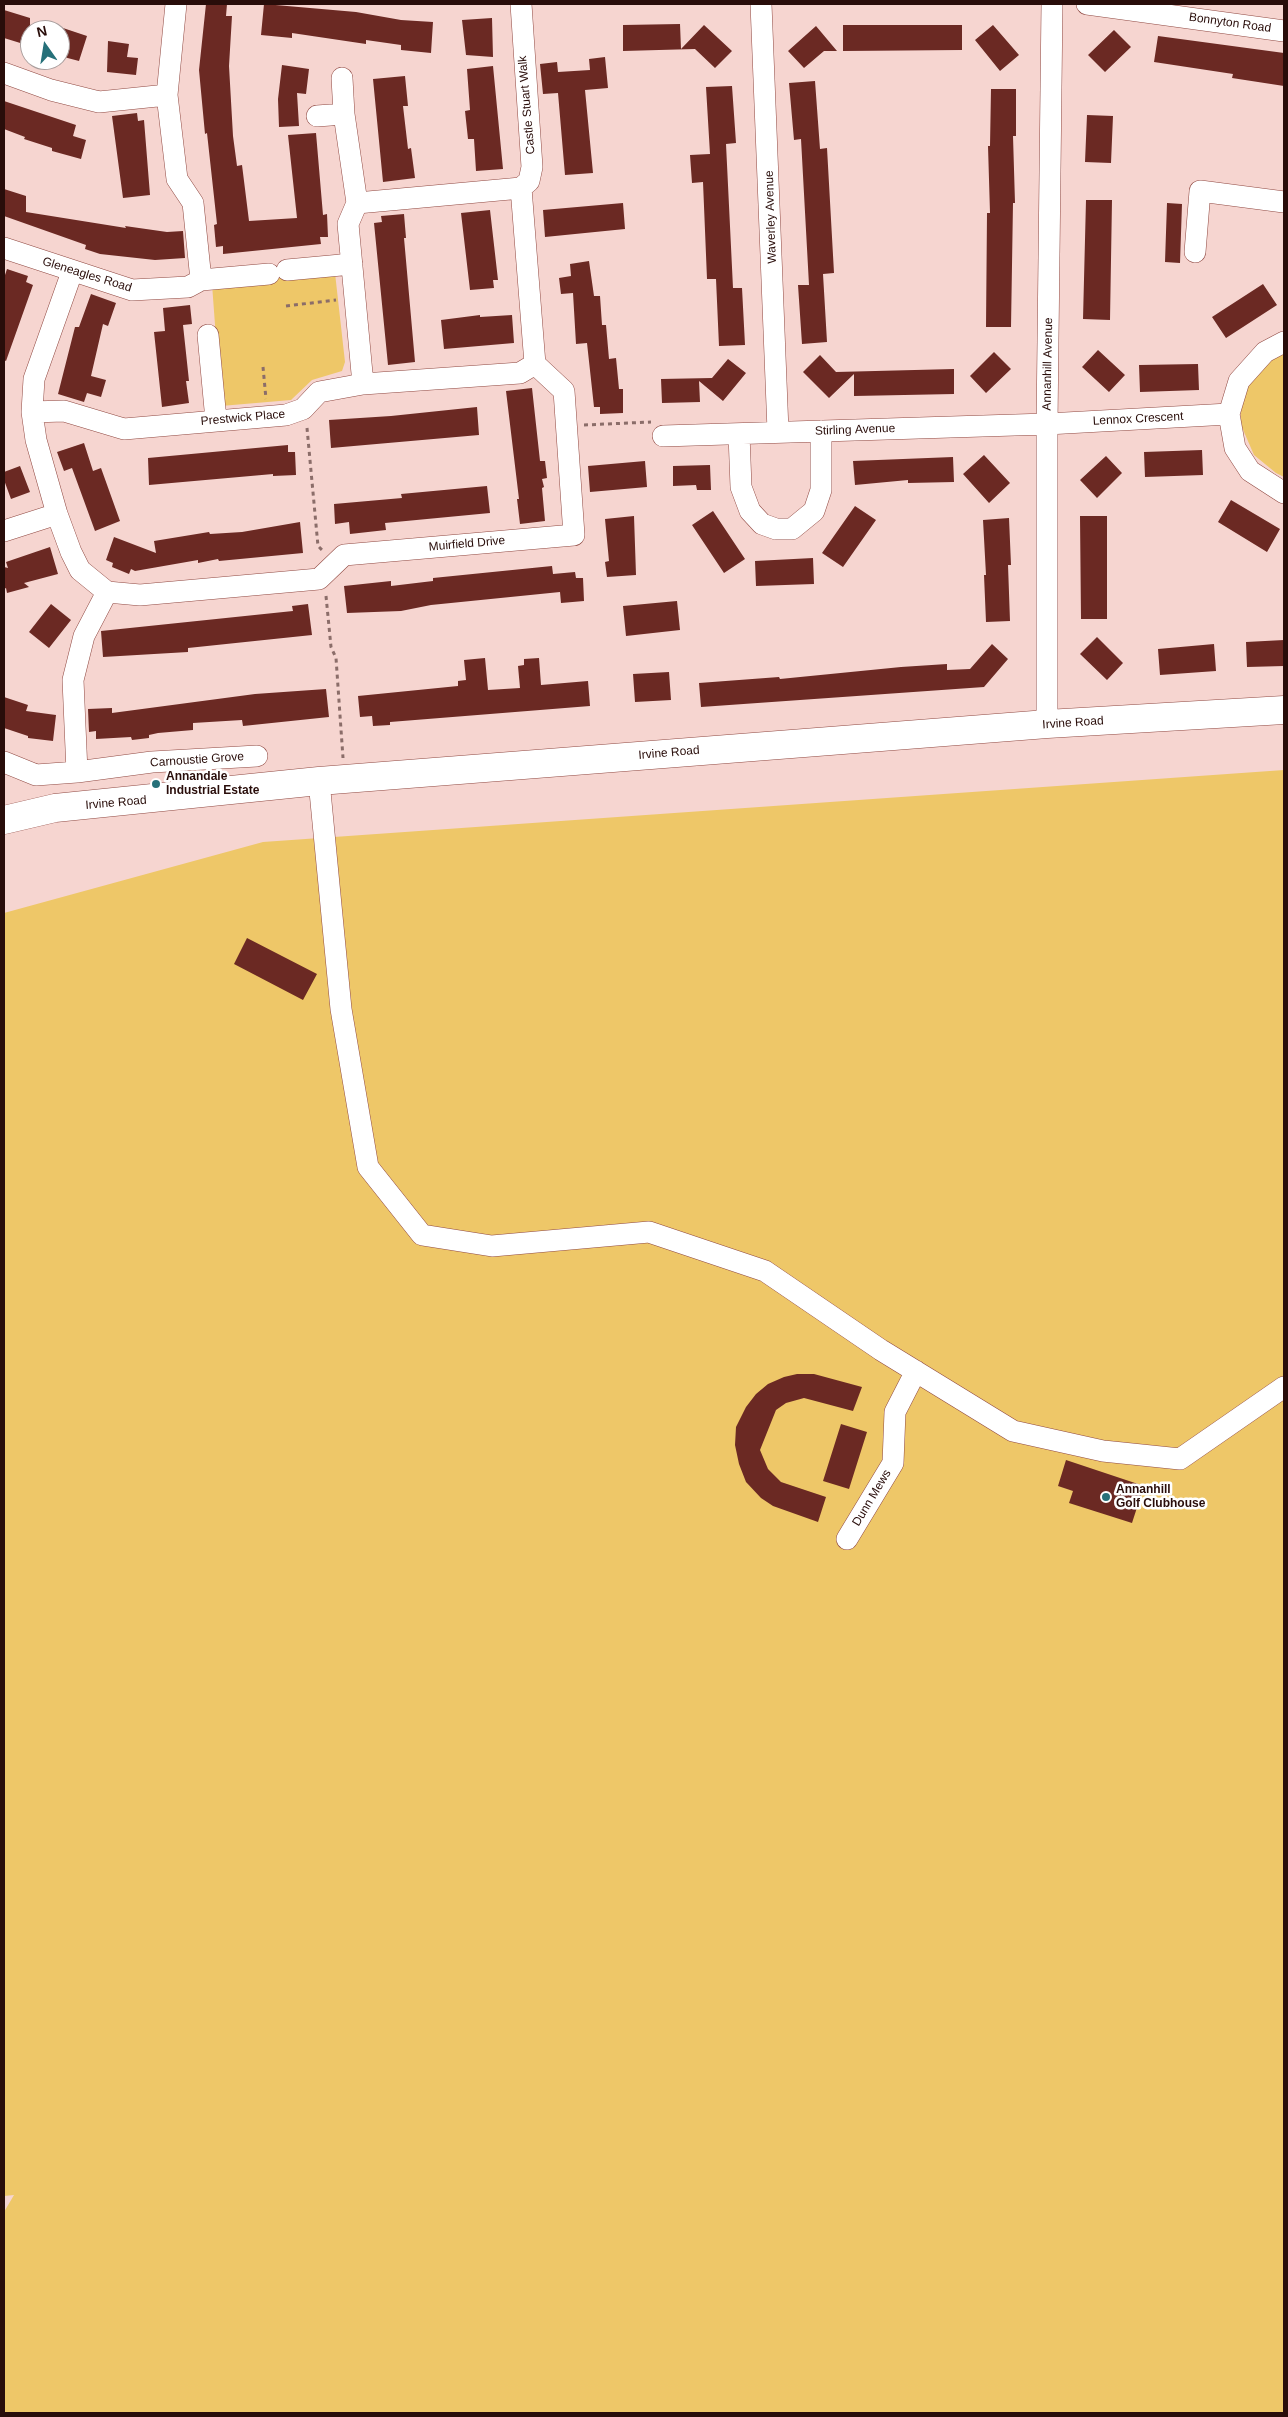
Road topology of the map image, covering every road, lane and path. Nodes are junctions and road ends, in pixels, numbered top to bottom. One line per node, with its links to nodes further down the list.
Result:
1 (521, 4): 12 (street, Castle Stuart Walk)
2 (762, 4): 34 (street, Waverley Avenue)
3 (1052, 4): 32 (street, Annanhill Avenue)
4 (1087, 4): 6 (street, Bonnyton Road)
5 (175, 10): 9 (street)
6 (1284, 31)
7 (4, 73): 9 (street)
8 (342, 78): 10 (street)
9 (167, 95): 19 (street)
10 (344, 114): 11 (street); 14 (street)
11 (317, 116)
12 (520, 188): 14 (street); 24 (street)
13 (1284, 202): 16 (street)
14 (356, 203): 17 (street)
15 (4, 248): 18 (street, Gleneagles Road)
16 (1195, 252)
17 (352, 264): 19 (street, Gleneagles Road); 20 (street)
18 (72, 272): 19 (street, Gleneagles Road); 28 (street)
19 (201, 280)
20 (354, 298): 21 (path); 26 (street)
21 (286, 306)
22 (208, 335): 31 (street)
23 (1284, 342): 29 (street)
24 (536, 364): 26 (street, Prestwick Place); 33 (street, Muirfield Drive)
25 (263, 367): 30 (path)
26 (362, 384): 27 (street, Prestwick Place)
27 (303, 409): 30 (street, Prestwick Place); 41 (path)
28 (32, 412): 31 (street, Prestwick Place); 39 (street)
29 (1228, 414): 32 (street, Lennox Crescent); 38 (street)
30 (268, 416): 31 (street, Prestwick Place)
31 (216, 420)
32 (1047, 424): 35 (street, Stirling Avenue); 45 (street, Annanhill Avenue)
33 (568, 426): 37 (path); 41 (street, Muirfield Drive)
34 (778, 431): 35 (street, Stirling Avenue); 36 (street, Stirling Avenue)
35 (821, 431): 36 (street)
36 (739, 434): 37 (street, Stirling Avenue)
37 (663, 436)
38 (1284, 493)
39 (57, 514): 40 (street); 43 (street)
40 (4, 531)
41 (334, 564): 42 (street, Muirfield Drive)
42 (319, 578): 43 (street); 49 (path)
43 (107, 592): 48 (street)
44 (1284, 710): 45 (main road, Irvine Road)
45 (1047, 724): 49 (main road, Irvine Road)
46 (257, 756): 48 (street, Carnoustie Grove)
47 (4, 762): 48 (street, Carnoustie Grove)
48 (78, 772)
49 (332, 780): 51 (main road, Irvine Road); 53 (street)
50 (4, 800): 51 (main road)
51 (55, 808): 52 (main road)
52 (4, 820)
53 (916, 1372): 54 (street); 55 (street, Dunn Mews)
54 (1284, 1387)
55 (847, 1539)

